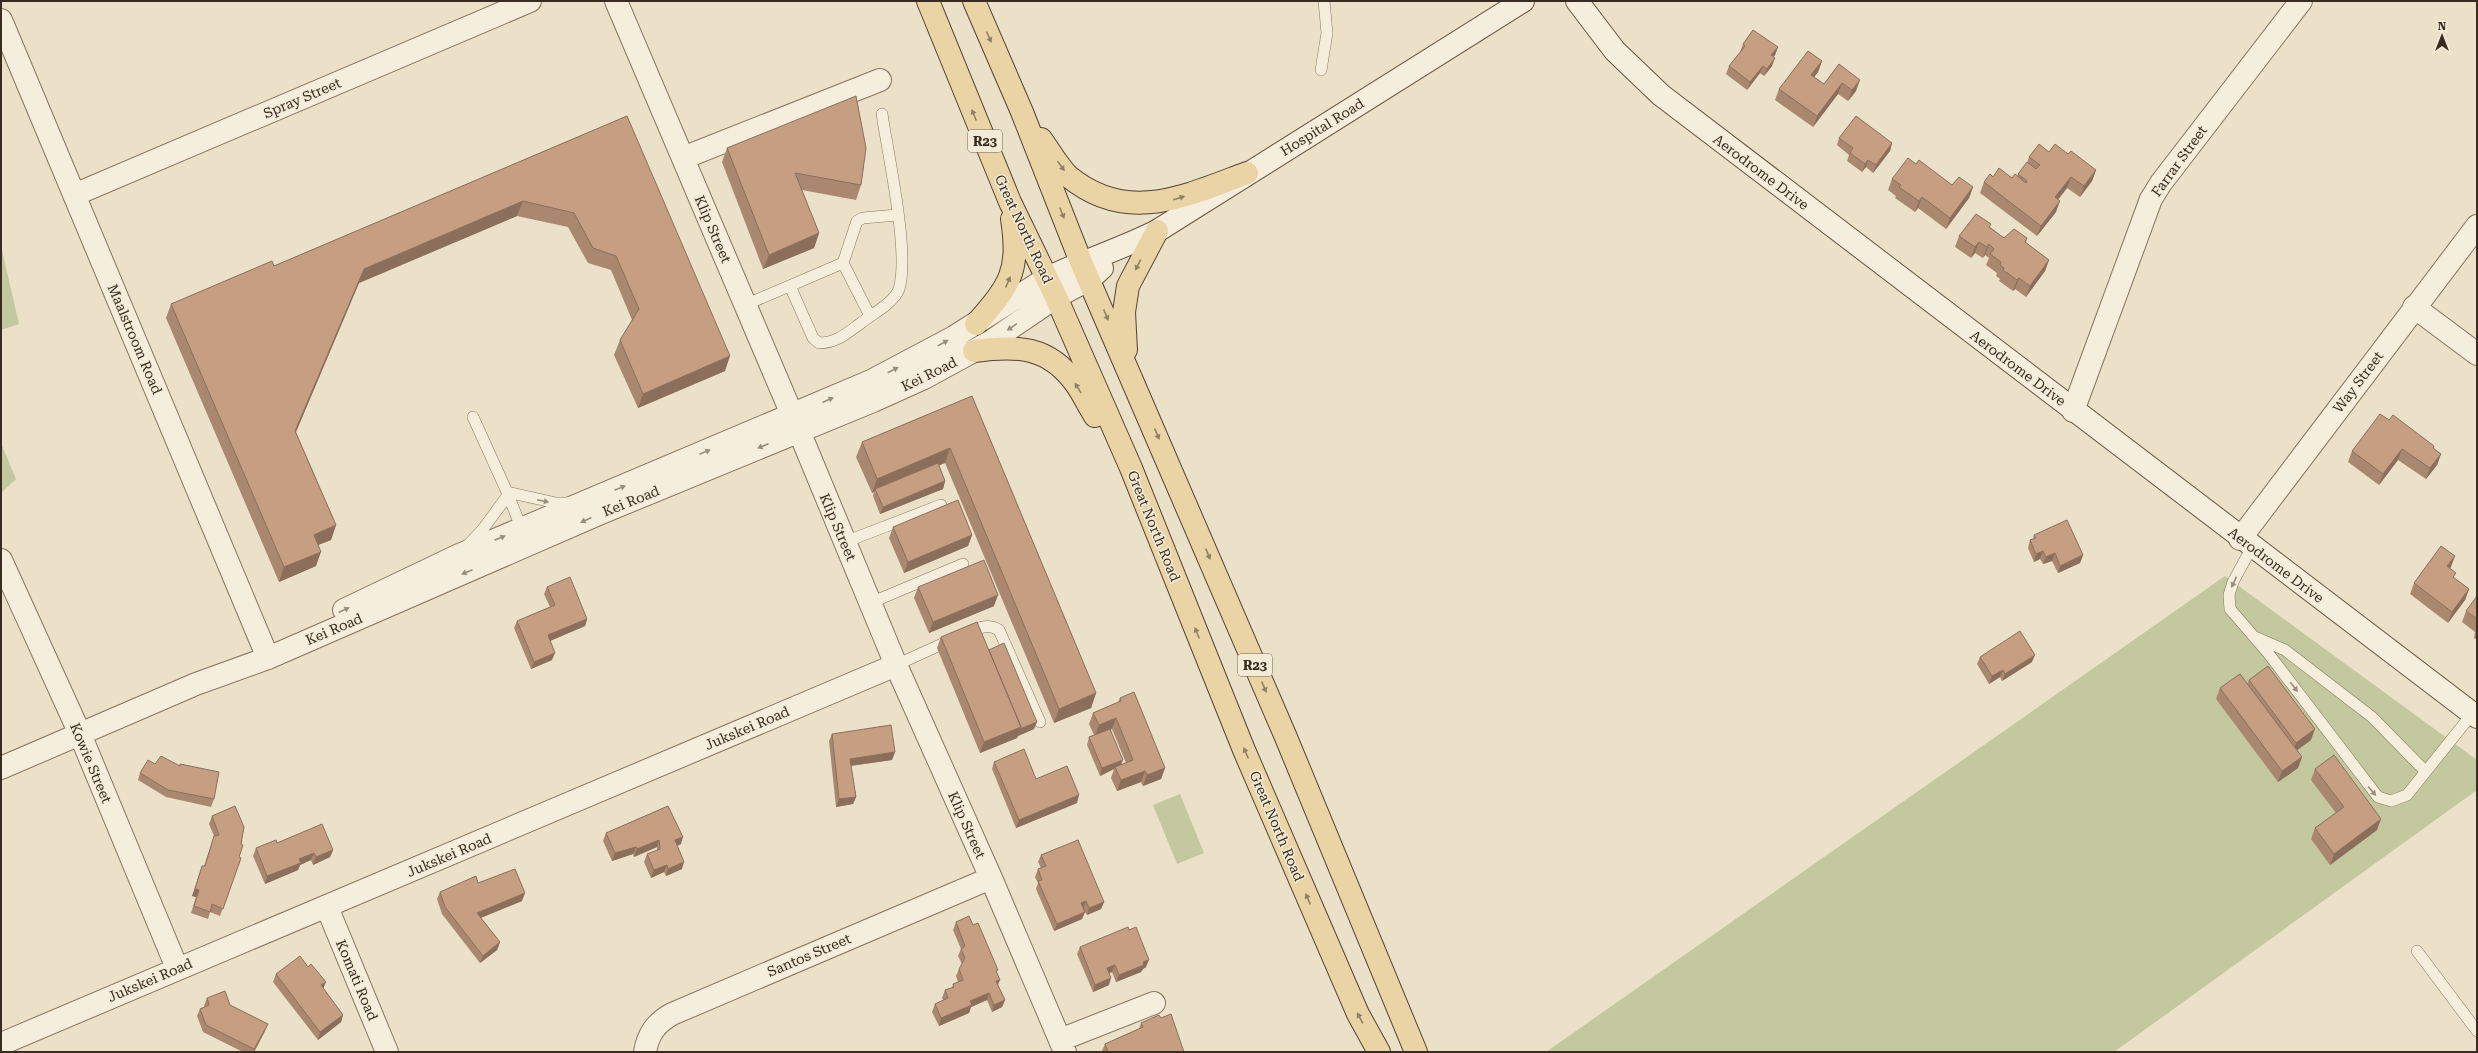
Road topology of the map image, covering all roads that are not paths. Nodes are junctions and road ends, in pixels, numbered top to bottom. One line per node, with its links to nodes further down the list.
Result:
1 (530, 1): 16 (street, Spray Street)
2 (616, 1): 14 (street, Klip Street)
3 (928, 1): 17 (main road, Great North Road / R23, one-way to 3)
4 (974, 1): 12 (main road, R23, one-way to 12)
5 (1324, 1): 10 (lane)
6 (1523, 1): 15 (street, Hospital Road)
7 (1577, 1): 32 (street, Aerodrome Drive)
8 (2300, 1): 32 (street, Farrar Street)
9 (1, 20): 16 (street, Maalstroom Road)
10 (1321, 70)
11 (880, 80): 14 (street)
12 (1022, 112): 15 (main road, one-way to 15); 22 (main road, R23, one-way to 22)
13 (882, 114): 18 (lane)
14 (683, 158): 25 (street, Klip Street)
15 (1247, 173): 20 (street, Hospital Road)
16 (74, 195): 47 (street, Maalstroom Road)
17 (1010, 202): 24 (main road, Great North Road / R23); 28 (main road, one-way to 17)
18 (897, 215): 21 (lane); 27 (lane)
19 (2477, 226): 26 (street, Way Street)
20 (1157, 231): 22 (street, Hospital Road); 31 (main road, one-way to 31)
21 (843, 263): 23 (lane); 27 (lane)
22 (1086, 270): 24 (street, Hospital Road); 31 (main road, R23, one-way to 31)
23 (790, 286): 25 (lane); 27 (lane)
24 (1051, 288): 28 (street, Kei Road); 29 (street, Kei Road, one-way to 29); 35 (main road, Great North Road / R23)
25 (745, 305): 34 (street, Klip Street)
26 (2414, 307): 30 (street); 41 (street, Way Street)
27 (870, 316)
28 (976, 324): 34 (street, Kei Road, one-way to 28)
29 (974, 351): 34 (street, Kei Road); 35 (main road, one-way to 29)
30 (2477, 354)
31 (1126, 362): 65 (main road, R23, one-way to 65)
32 (2073, 410): 41 (street, Aerodrome Drive)
33 (472, 418): 36 (lane)
34 (796, 423): 37 (street, Kei Road, one-way to 34); 39 (street, Kei Road, one-way to 39); 40 (street, Klip Street)
35 (1131, 468): 64 (main road, Great North Road / R23, one-way to 35)
36 (508, 493): 37 (lane, one-way to 37); 39 (lane); 42 (lane)
37 (580, 504): 39 (street, Kei Road)
38 (941, 505): 40 (lane)
39 (525, 537): 42 (street, Kei Road, one-way to 39); 47 (street, Kei Road, one-way to 47)
40 (845, 542): 45 (street, Klip Street)
41 (2246, 543): 46 (lane, one-way to 46); 49 (street, Aerodrome Drive)
42 (457, 556): 47 (street, Kei Road, one-way to 42)
43 (1, 560): 51 (street, Kowie Street)
44 (963, 564): 45 (lane)
45 (870, 603): 48 (street, Klip Street)
46 (2253, 637): 53 (lane); 53 (lane, one-way to 53)
47 (265, 652): 51 (street, Kei Road)
48 (896, 665): 50 (lane); 54 (street, Klip Street); 55 (street, Jukskei Road)
49 (2474, 715): 53 (lane)
50 (1040, 722)
51 (80, 734): 52 (street, Kei Road); 57 (street, Kowie Street)
52 (1, 768)
53 (2425, 771)
54 (991, 878): 61 (street, Klip Street); 63 (street, Santos Street)
55 (327, 908): 57 (street, Jukskei Road); 62 (street, Komati Road)
56 (2417, 951): 59 (lane)
57 (177, 968): 60 (street, Jukskei Road)
58 (1154, 1003): 61 (street)
59 (2477, 1030)
60 (1, 1044)
61 (1062, 1046)
62 (387, 1052)
63 (645, 1052)
64 (1379, 1052)
65 (1416, 1052)

